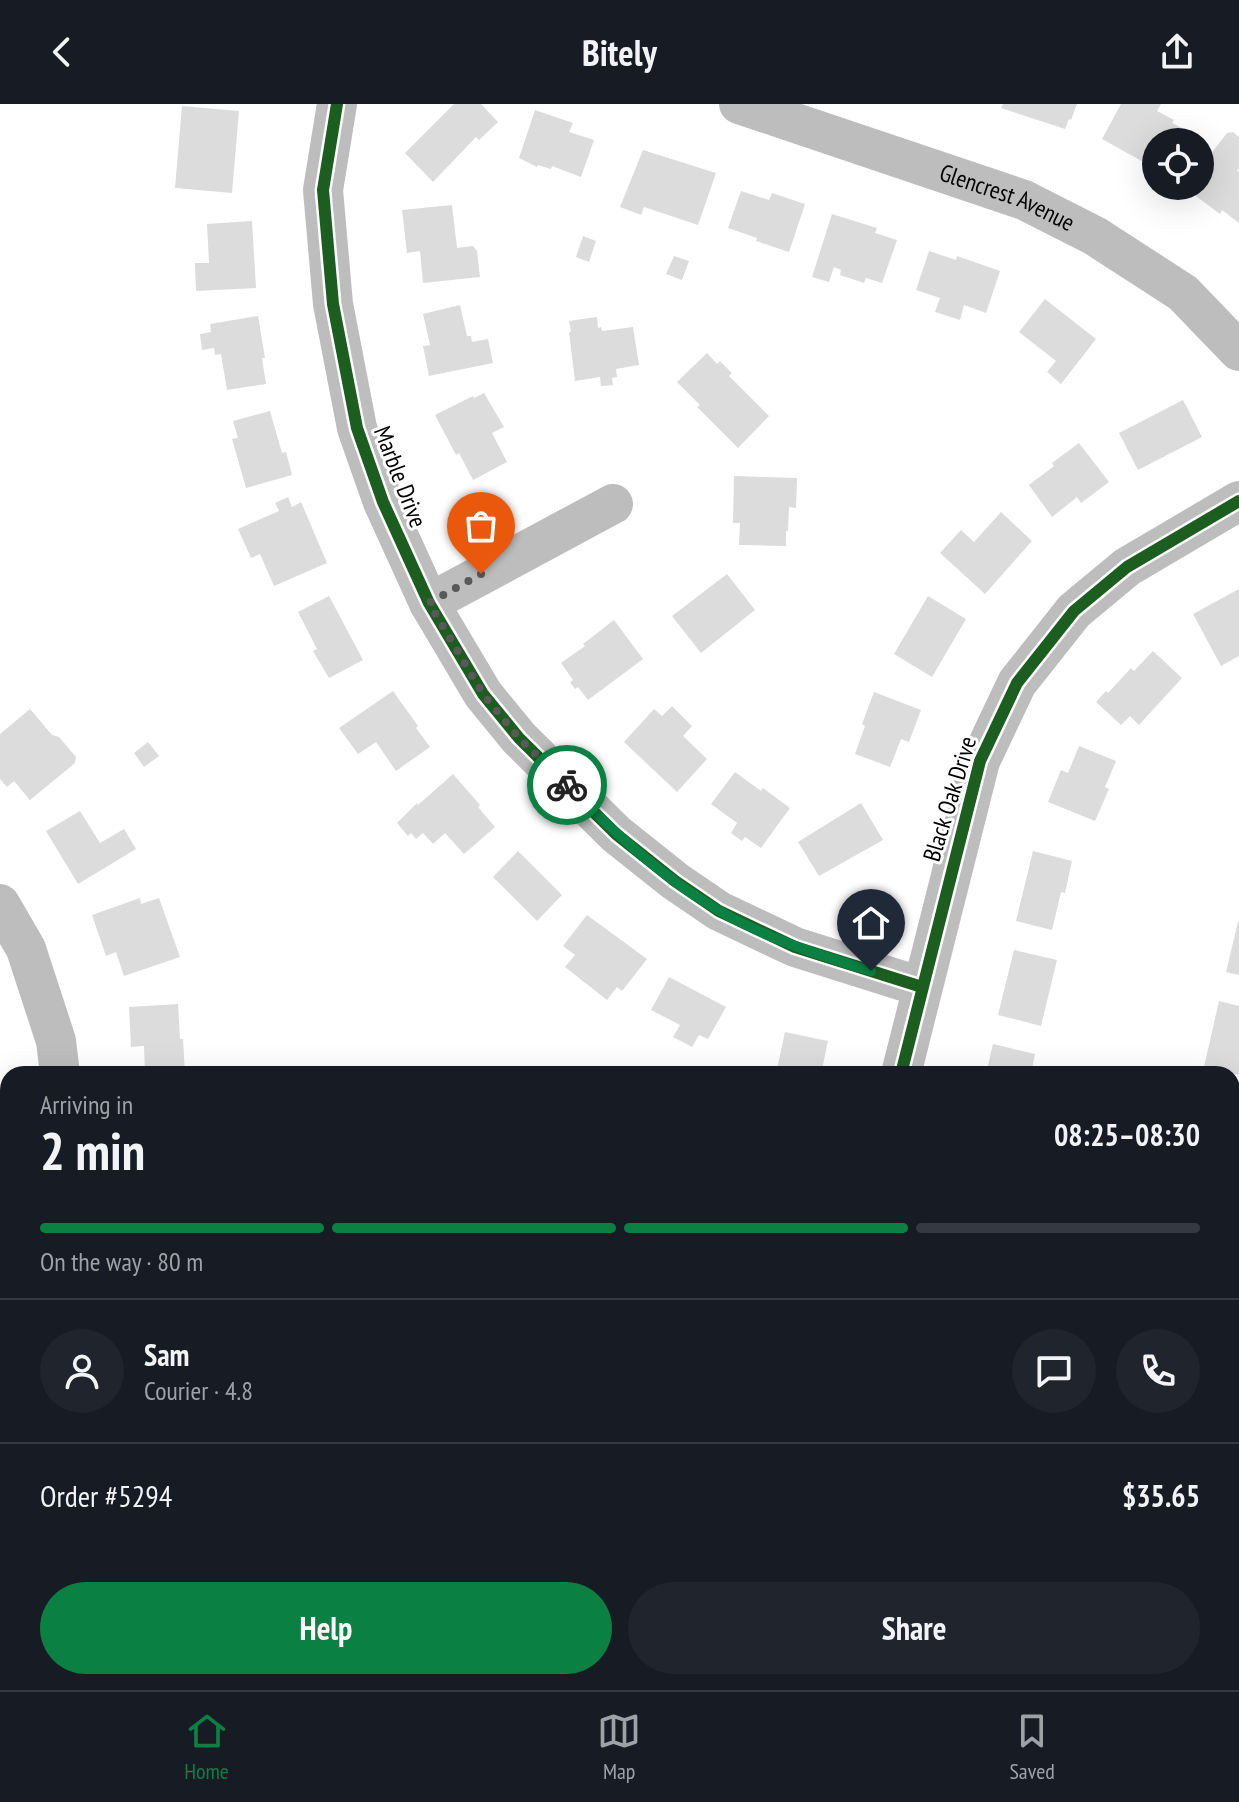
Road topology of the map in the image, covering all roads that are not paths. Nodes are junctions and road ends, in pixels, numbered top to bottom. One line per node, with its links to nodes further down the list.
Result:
1 (337, 104): 6 (street, Marble Drive)
2 (739, 104): 3 (street, Glencrest Avenue)
3 (1239, 351)
4 (1239, 501): 8 (street, Black Oak Drive)
5 (613, 504): 6 (street)
6 (429, 603): 8 (street, Marble Drive)
7 (0, 904): 9 (street)
8 (922, 987): 10 (street, Black Oak Drive)
9 (59, 1066)
10 (903, 1066)

